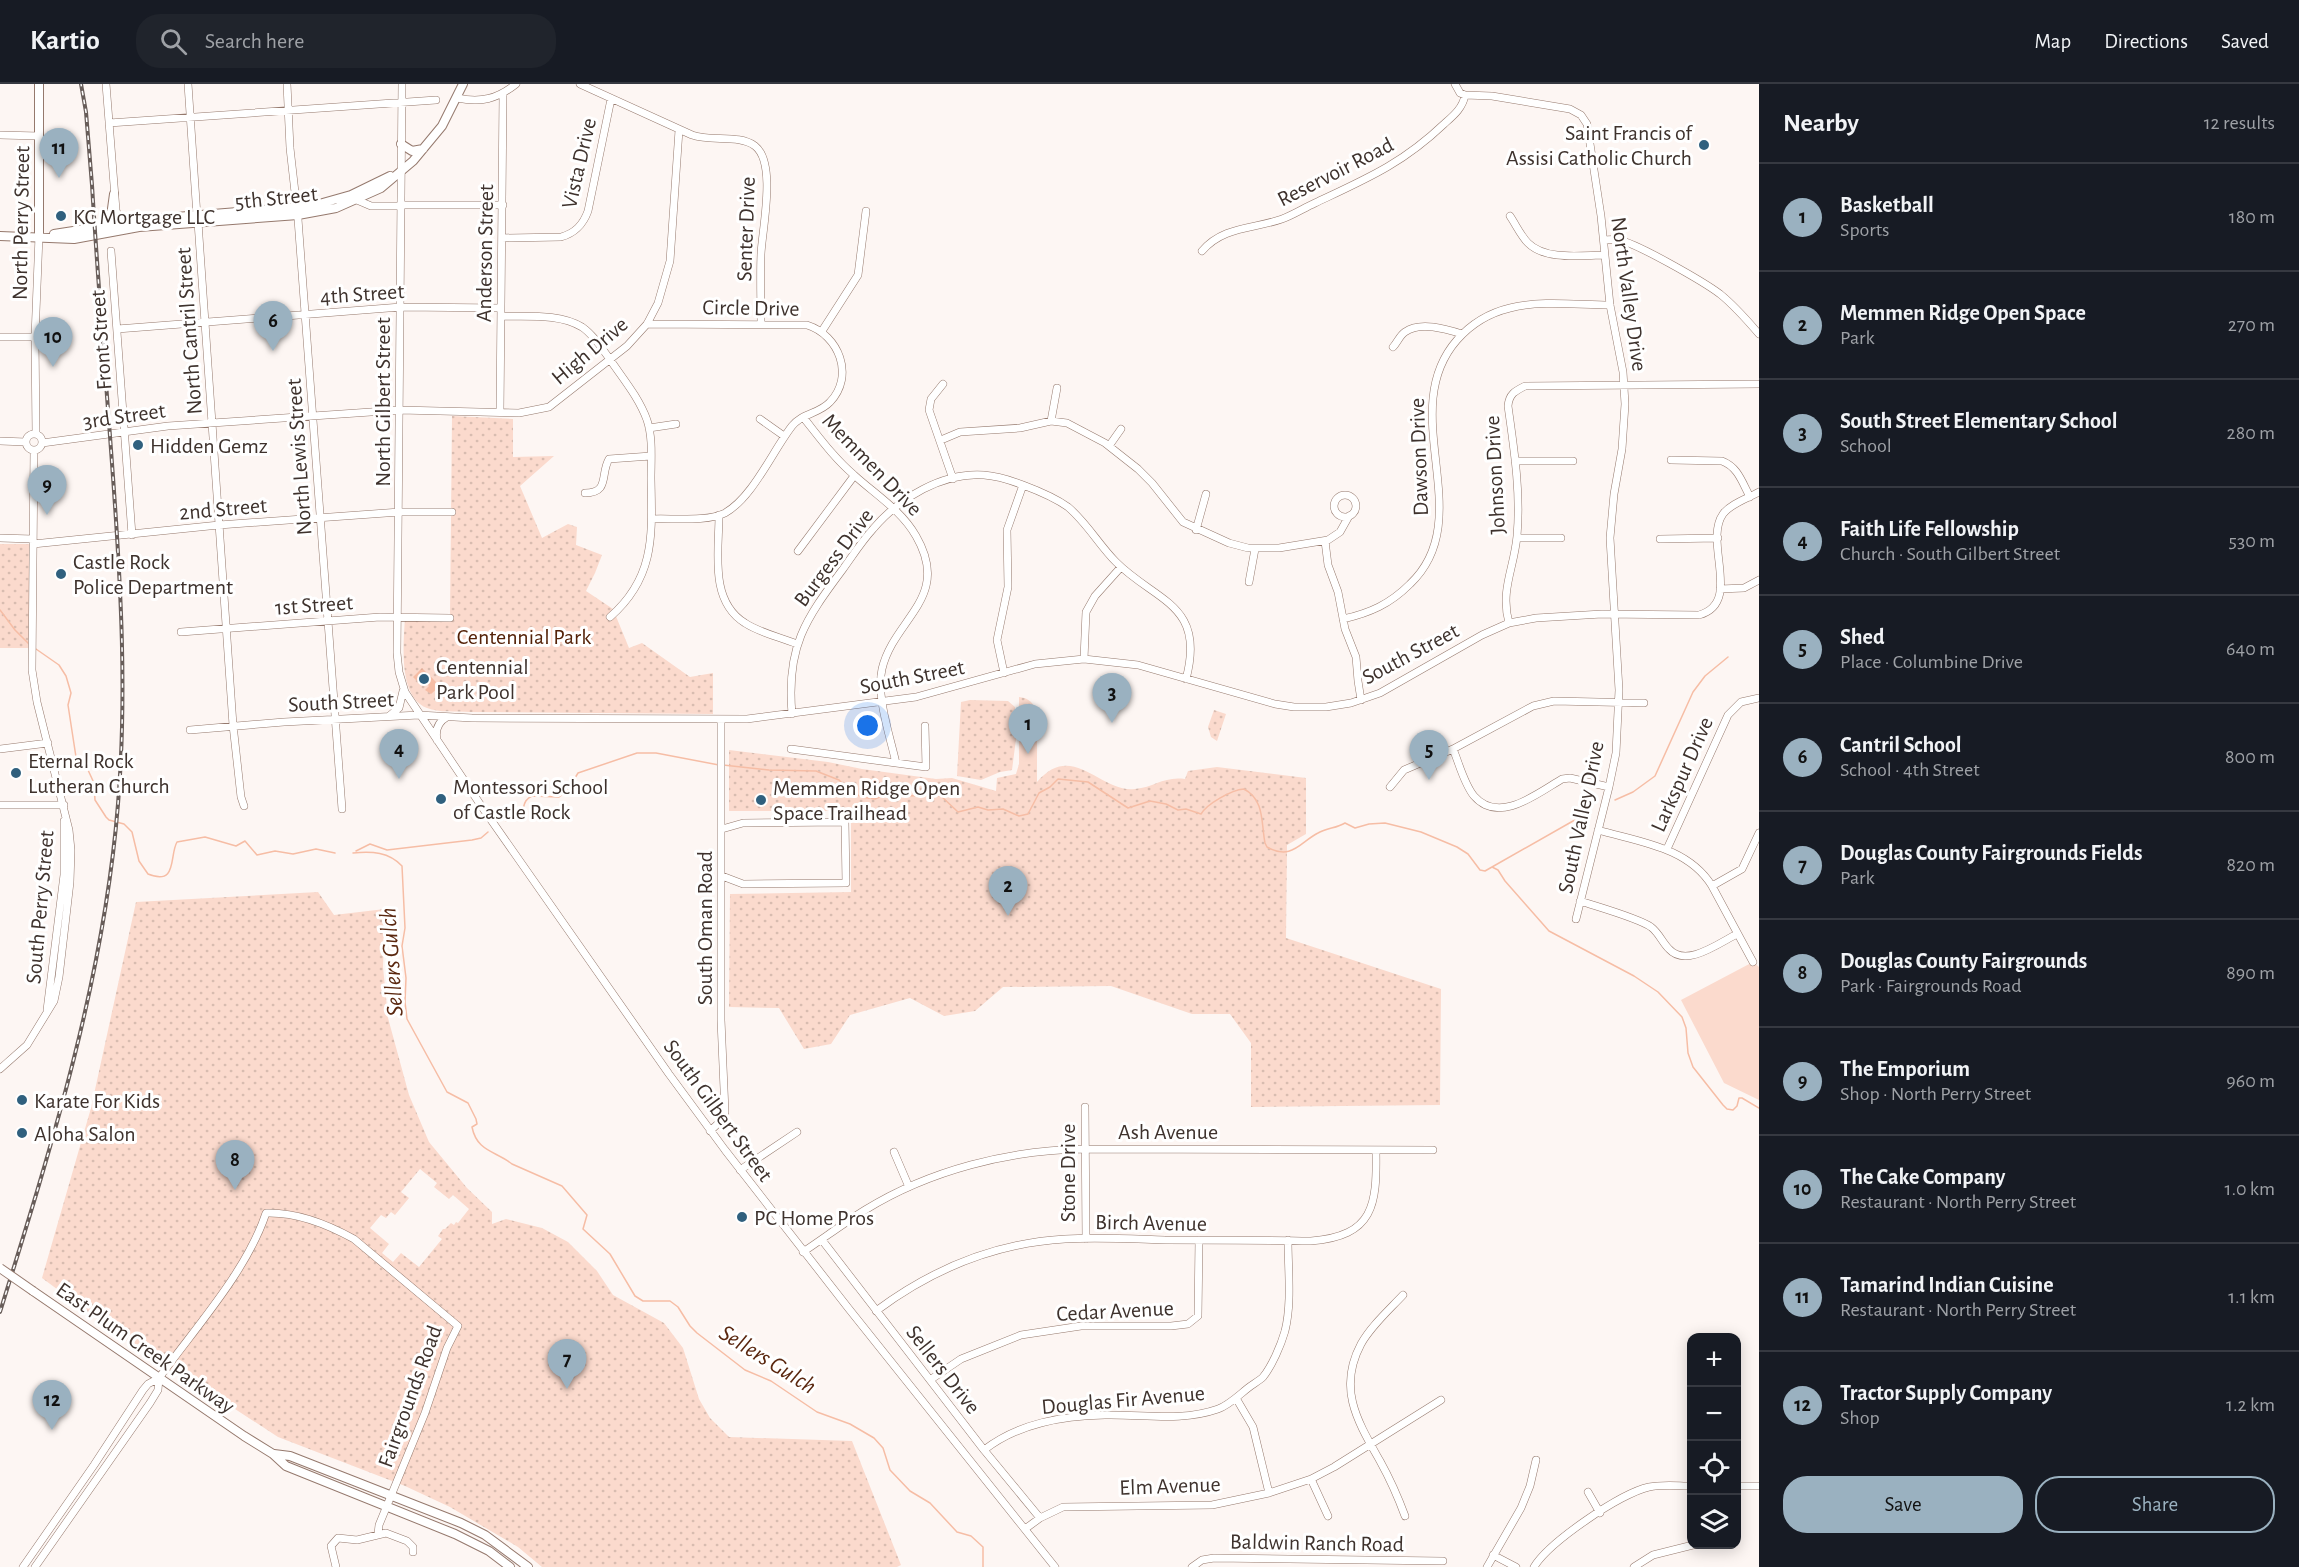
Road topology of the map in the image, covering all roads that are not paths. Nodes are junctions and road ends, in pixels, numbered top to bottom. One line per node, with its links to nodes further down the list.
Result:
1 (39, 84): 21 (main road, North Perry Street)
2 (106, 84): 18 (street)
3 (188, 84): 17 (street, North Cantril Street)
4 (287, 84): 16 (street, North Lewis Street)
5 (402, 84): 15 (street, North Gilbert Street)
6 (463, 84): 12 (main road, 5th Street)
7 (516, 84): 10 (street)
8 (580, 84): 13 (street)
9 (1455, 84): 11 (street)
10 (503, 94): 12 (street); 28 (street, Anderson Street)
11 (1465, 95): 40 (street, North Valley Drive); 42 (street, Reservoir Road)
12 (457, 98): 23 (main road, 5th Street)
13 (611, 99): 19 (street); 39 (street, Vista Drive)
14 (436, 100): 15 (street)
15 (402, 102): 16 (street); 22 (street, North Gilbert Street)
16 (288, 110): 17 (street); 31 (street, North Lewis Street)
17 (190, 118): 18 (street); 33 (street, North Cantril Street)
18 (109, 123): 25 (street)
19 (679, 130): 49 (street, High Drive); 50 (street, Senter Drive)
20 (0, 135): 21 (street)
21 (39, 136): 38 (main road, North Perry Street)
22 (402, 144): 23 (main road); 24 (street, North Gilbert Street)
23 (424, 149): 24 (main road, 5th Street)
24 (401, 172): 26 (main road, 5th Street); 27 (street, North Gilbert Street); 31 (main road, 5th Street)
25 (114, 194): 29 (street); 36 (main road)
26 (357, 200): 27 (street); 31 (main road, 5th Street)
27 (401, 206): 28 (street); 45 (street, North Gilbert Street)
28 (503, 206): 39 (street, Anderson Street)
29 (116, 210): 34 (street); 35 (street)
30 (866, 211): 52 (street)
31 (298, 212): 33 (main road, 5th Street); 47 (street, North Lewis Street)
32 (1510, 216): 43 (street)
33 (197, 219): 35 (main road, 5th Street); 48 (street, North Cantril Street)
34 (120, 223): 35 (main road, 5th Street); 36 (main road, 5th Street)
35 (141, 223): 38 (main road, 5th Street)
36 (104, 226): 38 (main road, 5th Street)
37 (0, 236): 38 (main road, 5th Street)
38 (39, 236): 56 (street, North Perry Street)
39 (502, 238): 46 (street, Anderson Street)
40 (1604, 240): 43 (street, North Valley Drive); 54 (street)
41 (111, 251): 51 (street, Front Street)
42 (1202, 251)
43 (1605, 255): 44 (street, North Valley Drive)
44 (1610, 305): 53 (street, Dawson Drive); 61 (street, North Valley Drive)
45 (401, 307): 46 (street, 4th Street); 47 (street, 4th Street); 63 (street, North Gilbert Street)
46 (501, 312): 58 (street, 4th Street); 64 (street, Anderson Street)
47 (306, 315): 48 (street, 4th Street); 65 (street, North Lewis Street)
48 (206, 322): 51 (street, 4th Street); 69 (street, North Cantril Street)
49 (646, 324): 50 (street, Circle Drive); 58 (street, High Drive)
50 (761, 324): 52 (street, Circle Drive)
51 (117, 329): 73 (street, Front Street)
52 (822, 331): 66 (street, Circle Drive)
53 (1462, 334): 57 (street); 120 (street, Dawson Drive)
54 (1759, 334)
55 (0, 337): 56 (street)
56 (35, 337): 74 (street, North Perry Street)
57 (1393, 347)
58 (610, 360): 64 (street, High Drive); 71 (street, 4th Street)
59 (943, 384): 76 (street)
60 (1759, 384): 61 (street, Johnson Drive)
61 (1624, 385): 84 (street, Johnson Drive); 116 (street, North Valley Drive)
62 (1056, 388): 68 (street)
63 (400, 410): 64 (street, 3rd Street); 65 (street, 3rd Street); 94 (street, North Gilbert Street)
64 (500, 412)
65 (313, 416): 69 (street, 3rd Street); 98 (street, North Lewis Street)
66 (803, 417): 75 (street, Circle Drive); 86 (street, Memmen Drive)
67 (760, 419): 75 (street)
68 (1051, 421): 76 (street); 80 (street)
69 (213, 423): 73 (street, 3rd Street); 100 (street, North Cantril Street)
70 (676, 424): 71 (street)
71 (649, 428): 82 (street, 4th Street)
72 (1121, 429): 80 (street)
73 (124, 430): 79 (street, 3rd Street); 102 (street, Front Street)
74 (36, 434): 78 (street); 79 (street)
75 (784, 436): 96 (street, Circle Drive)
76 (941, 440): 87 (street)
77 (0, 441): 78 (street)
78 (26, 442): 81 (street)
79 (42, 443): 81 (street)
80 (1109, 446): 101 (street)
81 (34, 450): 109 (street)
82 (651, 456): 90 (street); 99 (street, 4th Street)
83 (1671, 460): 92 (street)
84 (1515, 461): 85 (street); 104 (street, Johnson Drive)
85 (1573, 461)
86 (854, 476): 93 (street, Memmen Drive); 111 (street)
87 (953, 478): 88 (street, Burgess Drive); 93 (street, Burgess Drive)
88 (1023, 485): 112 (street, Burgess Drive); 127 (street)
89 (1759, 492): 92 (street)
90 (585, 493)
91 (1206, 494): 101 (street)
92 (1750, 497): 106 (street)
93 (895, 508): 125 (street, Burgess Drive); 133 (street, Memmen Drive)
94 (400, 512): 95 (street, 2nd Street); 98 (street, 2nd Street); 117 (street, North Gilbert Street)
95 (452, 512)
96 (719, 515): 99 (street); 125 (street)
97 (1349, 516): 108 (street)
98 (320, 519): 100 (street, 2nd Street); 121 (street, North Lewis Street)
99 (652, 519): 118 (street, 4th Street)
100 (219, 525): 102 (street, 2nd Street); 123 (street, North Cantril Street)
101 (1196, 530): 110 (street)
102 (132, 535): 109 (street, 2nd Street)
103 (0, 538): 109 (street, 2nd Street)
104 (1517, 538): 105 (street); 122 (street, Johnson Drive)
105 (1561, 538)
106 (1718, 538): 107 (street); 115 (street)
107 (1660, 539)
108 (1325, 541): 110 (street); 120 (street)
109 (33, 542): 144 (street)
110 (1255, 549): 114 (street)
111 (798, 551)
112 (1121, 567): 126 (street); 128 (street, Burgess Drive)
113 (1759, 580): 115 (street)
114 (1249, 582)
115 (1720, 589): 116 (street, South Street)
116 (1613, 615): 122 (street, South Street); 132 (street, South Valley Drive)
117 (398, 616): 119 (street, 1st Street); 121 (street, 1st Street); 129 (street, North Gilbert Street)
118 (610, 617)
119 (450, 618)
120 (1343, 620): 131 (street)
121 (328, 621): 123 (street, 1st Street); 139 (street, North Lewis Street)
122 (1509, 623): 131 (street, South Street)
123 (228, 628): 124 (street, 1st Street); 141 (street, North Cantril Street)
124 (181, 632)
125 (797, 644): 135 (street, Burgess Drive)
126 (1084, 659): 127 (street, South Street); 128 (street, South Street)
127 (1004, 673): 133 (street, South Street)
128 (1186, 679): 131 (street, South Street)
129 (404, 688): 136 (street, North Gilbert Street); 137 (street)
130 (1759, 698): 159 (street, Larkspur Drive)
131 (1361, 700)
132 (1619, 701): 134 (street); 148 (street); 151 (street, South Valley Drive)
133 (884, 702): 135 (street, South Street); 149 (street, Memmen Drive)
134 (1644, 703)
135 (792, 714): 140 (street, South Street)
136 (419, 715): 137 (street, South Street); 138 (street, South Street); 145 (street, South Gilbert Street)
137 (388, 717): 139 (street, South Street)
138 (450, 717): 140 (street, South Street); 145 (street)
139 (335, 719): 141 (street, South Street); 155 (street, North Lewis Street)
140 (721, 720): 156 (street, South Oman Road)
141 (233, 725): 143 (street, South Street); 154 (street, North Cantril Street)
142 (925, 726): 149 (street)
143 (190, 730)
144 (48, 743): 147 (street); 153 (street, South Perry Street)
145 (438, 743): 168 (street, South Gilbert Street)
146 (790, 748): 149 (street)
147 (0, 749)
148 (1453, 749): 150 (street); 151 (street)
149 (896, 764)
150 (1390, 787)
151 (1609, 787): 157 (street, South Valley Drive)
152 (0, 805): 153 (street)
153 (63, 805): 166 (street, South Perry Street)
154 (244, 806)
155 (342, 809)
156 (722, 829): 160 (street, South Oman Road); 160 (street)
157 (1598, 830): 159 (street); 162 (street, South Valley Drive)
158 (1759, 832): 161 (street)
159 (1667, 849): 161 (street)
160 (722, 876): 168 (street, South Oman Road)
161 (1712, 886): 164 (street)
162 (1580, 901): 163 (street, South Valley Drive); 164 (street)
163 (1576, 919)
164 (1737, 934): 165 (street)
165 (1753, 962)
166 (0, 1069)
167 (1085, 1107): 170 (street, Stone Drive)
168 (710, 1131): 174 (street, South Gilbert Street)
169 (797, 1132): 174 (street)
170 (1085, 1149): 172 (street, Ash Avenue); 175 (street, Ash Avenue); 176 (street, Stone Drive)
171 (1433, 1150): 172 (street, Ash Avenue)
172 (1376, 1151): 179 (street, Birch Avenue)
173 (894, 1152): 175 (street)
174 (740, 1170): 180 (street, South Gilbert Street)
175 (909, 1187): 177 (street, Ash Avenue)
176 (1086, 1239): 178 (street, Birch Avenue); 183 (street, Birch Avenue)
177 (822, 1240): 180 (street, Ash Avenue); 183 (street, Sellers Drive)
178 (1199, 1240): 179 (street, Birch Avenue); 185 (street, Cedar Avenue)
179 (1288, 1240): 186 (street, Douglas Fir Avenue)
180 (803, 1252): 204 (street, South Gilbert Street)
181 (0, 1268): 184 (main road, East Plum Creek Parkway, bridge)
182 (1403, 1295): 188 (street)
183 (876, 1311): 185 (street, Sellers Drive)
184 (159, 1378): 190 (main road, East Plum Creek Parkway); 198 (street, Fairgrounds Road); 210 (street); 211 (street)
185 (930, 1380): 189 (street, Sellers Drive)
186 (1236, 1398): 189 (street, Douglas Fir Avenue); 197 (street)
187 (1441, 1400): 188 (street, Elm Avenue)
188 (1370, 1444): 192 (street, Elm Avenue); 202 (street)
189 (984, 1450): 203 (street, Sellers Drive)
190 (273, 1454): 198 (main road, East Plum Creek Parkway); 199 (main road, East Plum Creek Parkway)
191 (1536, 1460): 208 (street)
192 (1311, 1479): 197 (street, Elm Avenue); 201 (street)
193 (1687, 1486): 200 (street)
194 (1741, 1486): 195 (street)
195 (1759, 1486)
196 (1588, 1492): 200 (street)
197 (1269, 1493): 203 (street, Elm Avenue)
198 (391, 1495): 199 (street, Fairgrounds Road); 214 (main road, East Plum Creek Parkway)
199 (386, 1506): 205 (street, Fairgrounds Road); 213 (main road, East Plum Creek Parkway)
200 (1600, 1513): 219 (street)
201 (1328, 1516)
202 (1405, 1516)
203 (1040, 1518): 204 (street, Elm Avenue)
204 (1025, 1529): 215 (street, South Gilbert Street)
205 (378, 1534): 207 (street); 212 (street)
206 (1687, 1548): 220 (street)
207 (413, 1552)
208 (1493, 1555): 217 (street); 218 (street)
209 (1443, 1562): 216 (street, Baldwin Ranch Road)
210 (22, 1567)
211 (35, 1567)
212 (336, 1567)
213 (510, 1567)
214 (528, 1567)
215 (1055, 1567)
216 (1192, 1567)
217 (1487, 1567)
218 (1516, 1567)
219 (1534, 1567)
220 (1634, 1567)

